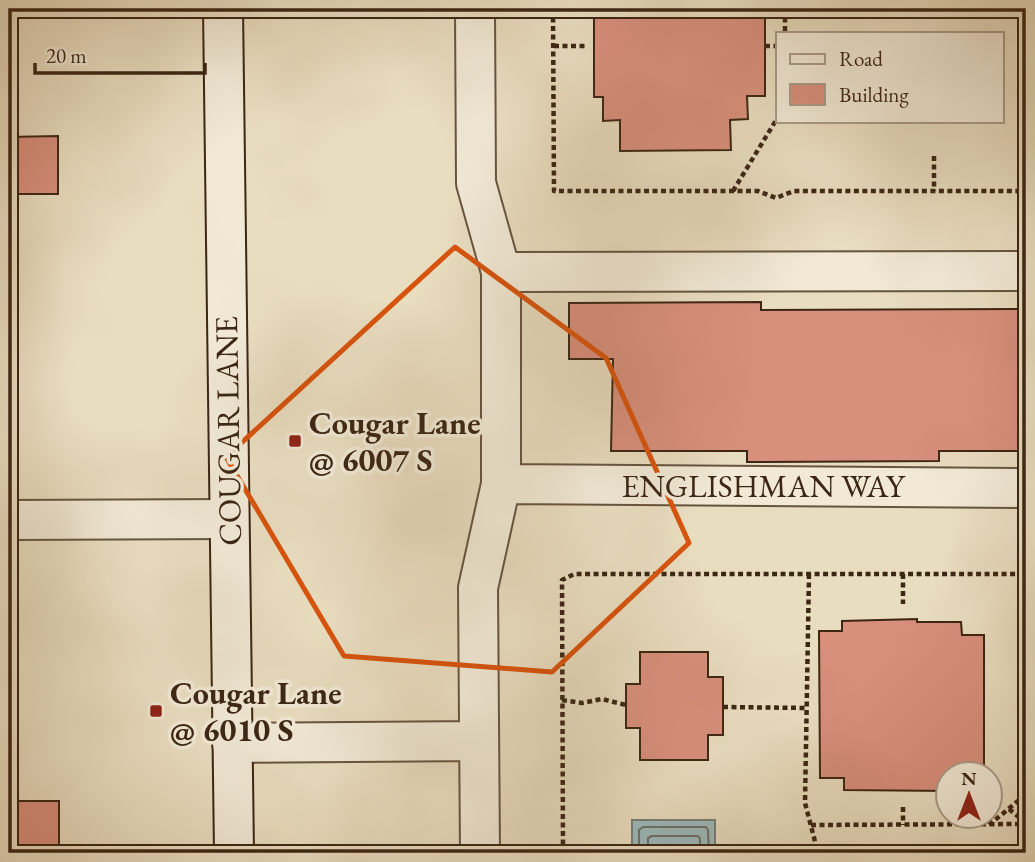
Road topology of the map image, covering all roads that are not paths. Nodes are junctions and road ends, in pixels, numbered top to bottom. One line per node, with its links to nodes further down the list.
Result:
1 (223, 9): 7 (street, COUGAR LANE)
2 (475, 9): 4 (street)
3 (1026, 271): 4 (street)
4 (501, 272): 5 (street)
5 (501, 484): 6 (street, ENGLISHMAN WAY); 9 (street)
6 (1026, 488)
7 (229, 519): 8 (street); 10 (street, COUGAR LANE)
8 (9, 520)
9 (478, 741): 10 (street); 12 (street)
10 (232, 743): 11 (street, COUGAR LANE)
11 (234, 853)
12 (480, 853)

